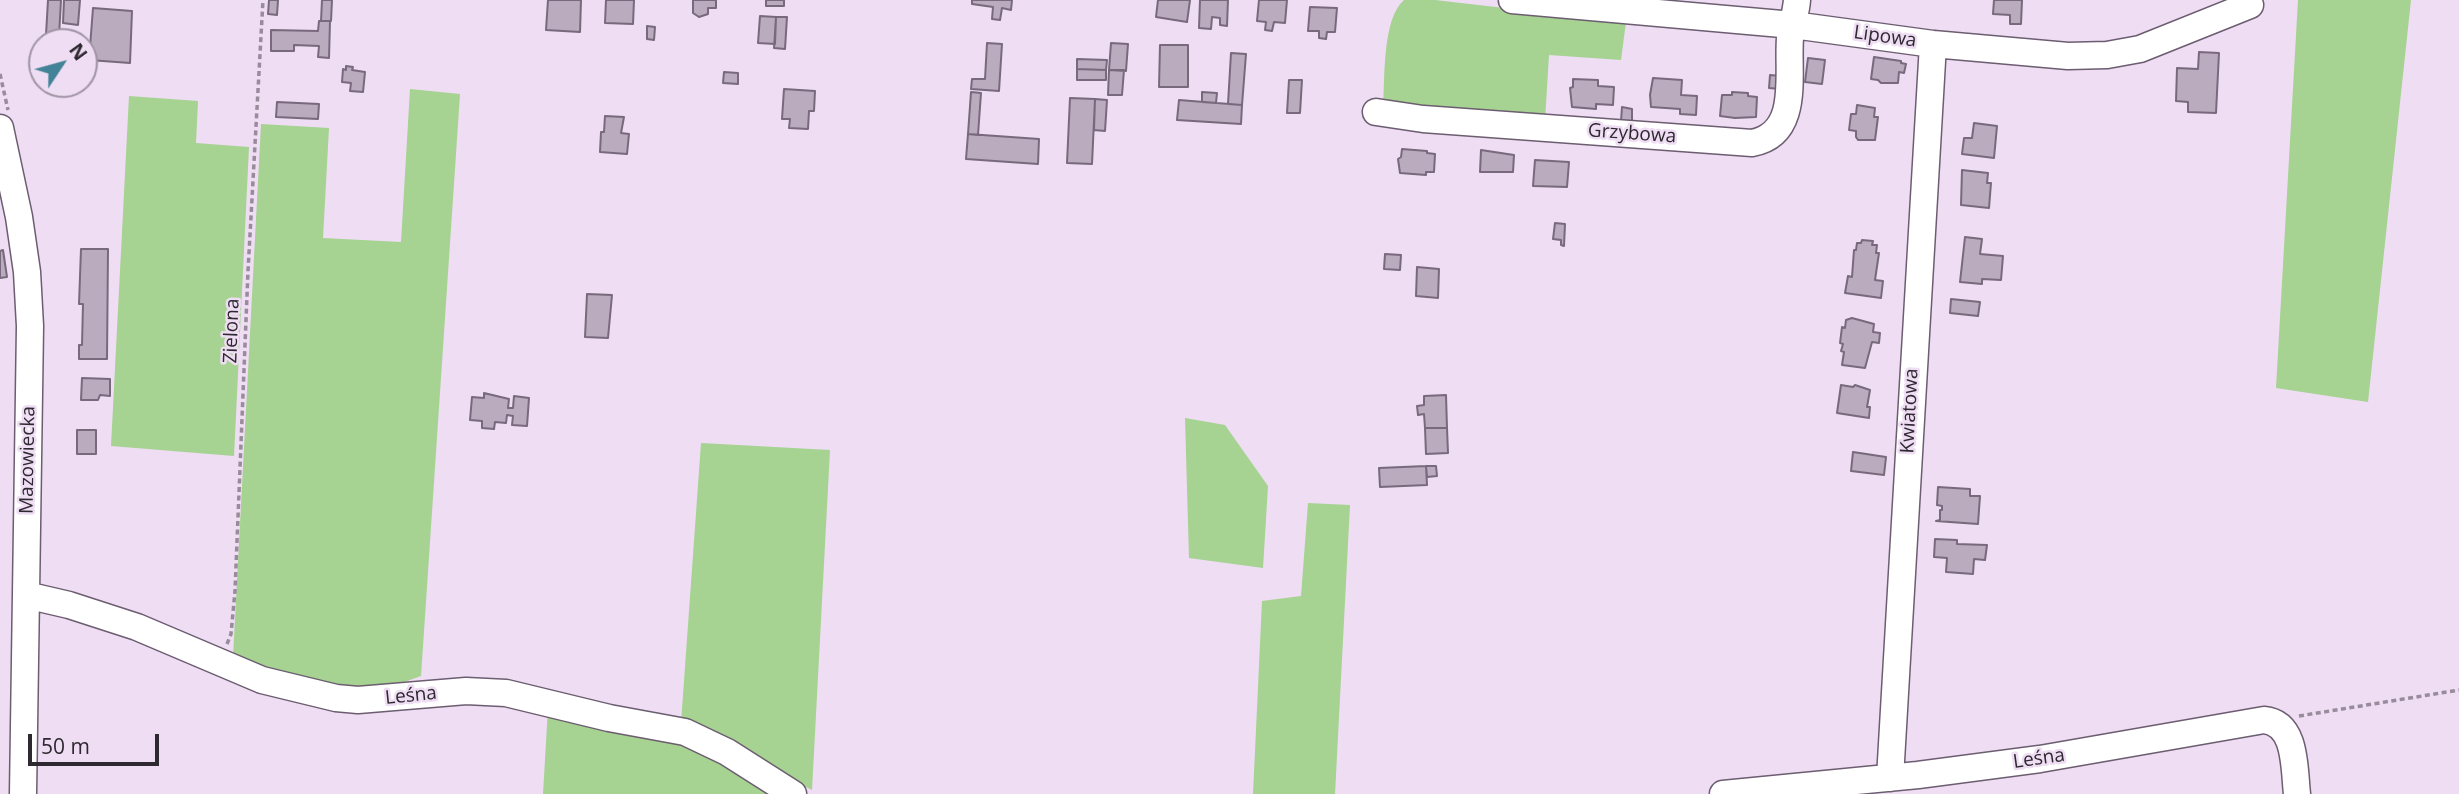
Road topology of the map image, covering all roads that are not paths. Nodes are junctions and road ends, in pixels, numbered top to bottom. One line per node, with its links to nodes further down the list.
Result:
1 (1512, 0): 3 (street, Lipowa)
2 (2250, 5): 4 (street, Lipowa)
3 (1795, 13): 4 (street, Lipowa); 5 (street, Grzybowa)
4 (1933, 44): 8 (street, Kwiatowa)
5 (1376, 112)
6 (0, 128): 7 (street, Mazowiecka)
7 (26, 595): 9 (street, Mazowiecka); 10 (street, Leśna)
8 (1890, 778): 11 (street, Leśna); 12 (street, Leśna)
9 (23, 794)
10 (793, 794)
11 (1723, 794)
12 (2297, 794)

